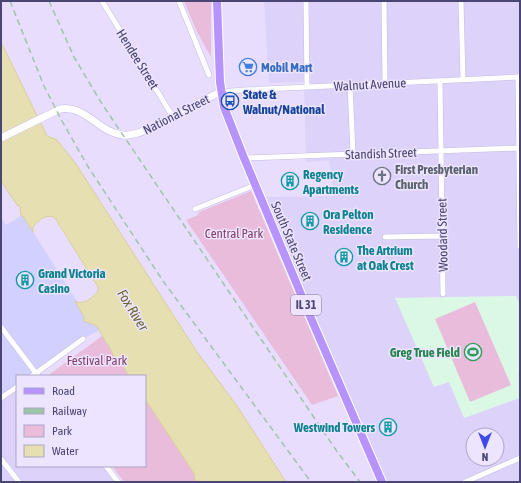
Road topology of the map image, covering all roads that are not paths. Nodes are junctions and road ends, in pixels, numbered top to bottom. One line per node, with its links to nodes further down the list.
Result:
1 (102, 1): 15 (street, Hendee Street)
2 (179, 1): 7 (street)
3 (217, 1): 14 (main road, South State Street / IL 31)
4 (306, 1): 13 (street)
5 (384, 1): 11 (street)
6 (461, 1): 9 (street)
7 (209, 75)
8 (519, 77): 9 (street, Walnut Avenue); 17 (street)
9 (463, 80): 10 (street, Walnut Avenue)
10 (440, 81): 11 (street, Walnut Avenue); 18 (street, Woodard Street)
11 (386, 83): 12 (street, Walnut Avenue)
12 (350, 85): 13 (street, Walnut Avenue); 19 (street)
13 (307, 87): 14 (street, Walnut Avenue)
14 (221, 92): 15 (street, National Street); 20 (main road, South State Street / IL 31)
15 (173, 117): 16 (street, National Street)
16 (1, 138)
17 (519, 148): 18 (street, Standish Street); 21 (street)
18 (441, 151): 19 (street, Standish Street); 24 (street, Woodard Street)
19 (352, 154): 20 (street, Standish Street)
20 (244, 158): 22 (main road, South State Street / IL 31)
21 (519, 169): 26 (street)
22 (255, 185): 23 (street); 39 (main road, South State Street / IL 31)
23 (195, 209)
24 (442, 236): 25 (street); 27 (street, Woodard Street)
25 (386, 238)
26 (520, 247)
27 (443, 294)
28 (1, 327): 30 (street)
29 (82, 339): 30 (street)
30 (35, 375)
31 (16, 387): 32 (street)
32 (1, 398)
33 (520, 458): 36 (street)
34 (1, 459): 37 (street)
35 (107, 467): 38 (street)
36 (475, 480): 40 (street)
37 (19, 482)
38 (118, 482)
39 (382, 482)
40 (464, 482)

